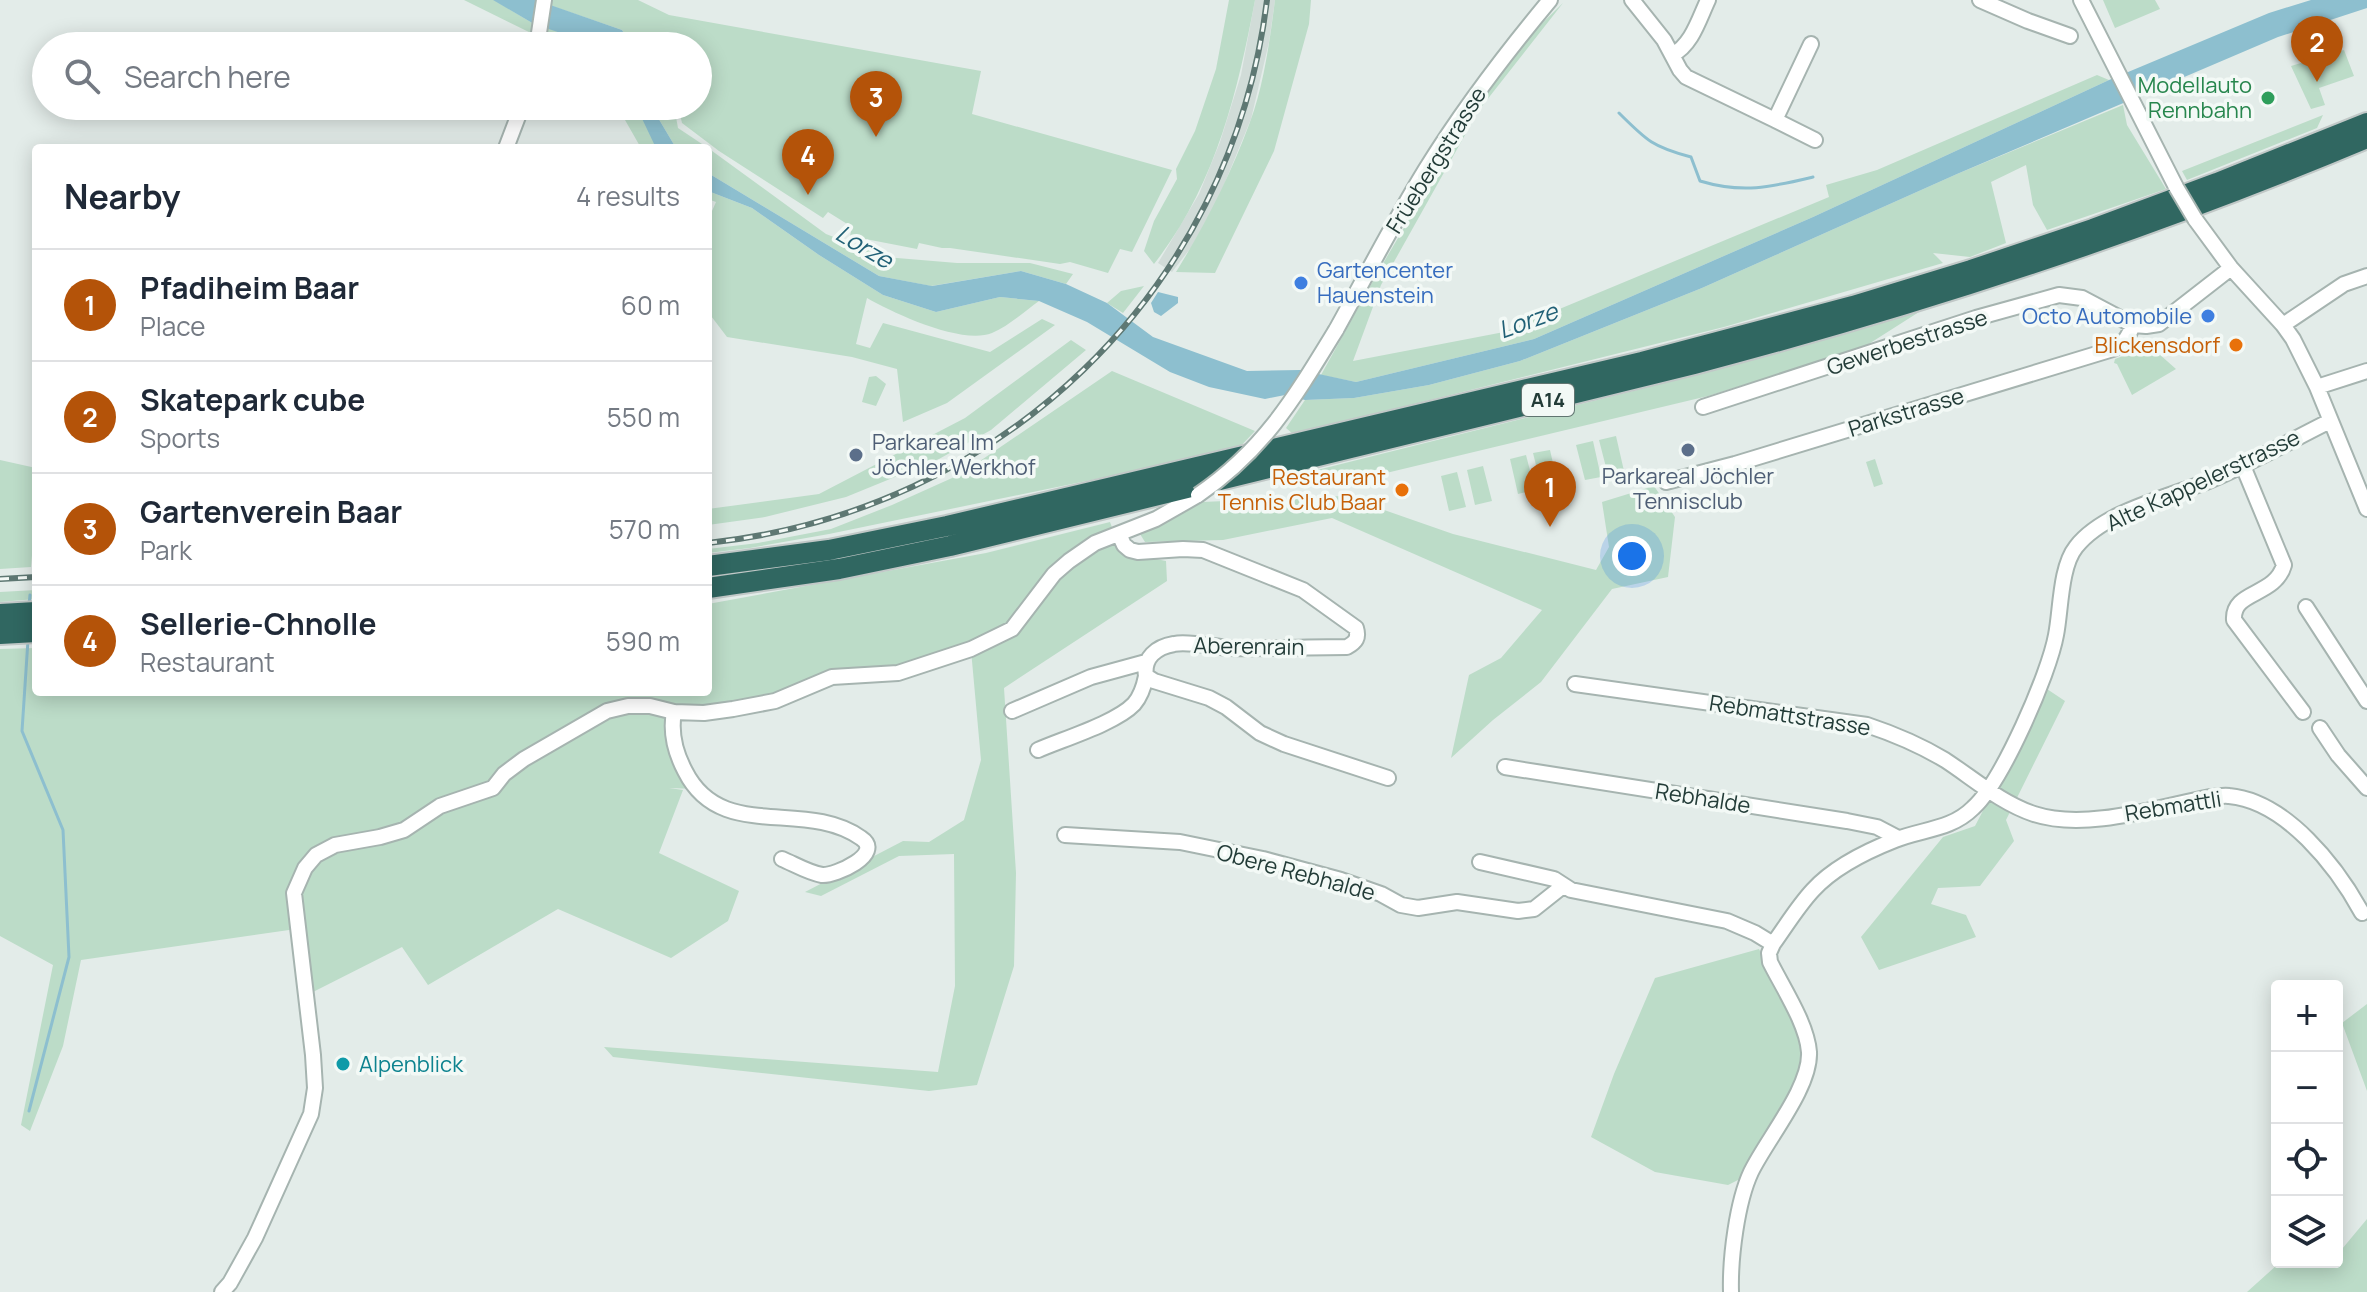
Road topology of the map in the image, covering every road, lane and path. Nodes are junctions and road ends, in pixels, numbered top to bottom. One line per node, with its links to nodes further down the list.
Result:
1 (544, 0): 7 (street)
2 (1550, 0): 28 (street, Früebergstrasse, bridge)
3 (1632, 0): 10 (street)
4 (1708, 0): 10 (street)
5 (1980, 0): 8 (street)
6 (2081, 0): 17 (street, bridge)
7 (539, 32)
8 (2070, 36)
9 (1811, 44): 12 (street)
10 (1672, 55): 12 (street)
11 (517, 120): 16 (street)
12 (1775, 120): 15 (street)
13 (2367, 123): 29 (highway, A14)
14 (2367, 138): 30 (highway, A14)
15 (1815, 140)
16 (508, 144)
17 (2231, 268): 19 (street); 20 (street)
18 (2367, 276): 20 (street)
19 (2133, 325): 23 (street, Gewerbestrasse); 26 (street, Parkstrasse)
20 (2283, 325): 22 (street)
21 (2367, 371): 22 (street)
22 (2317, 387): 24 (street)
23 (1703, 407)
24 (2330, 421): 25 (street, Alte Kappelerstrasse); 27 (street)
25 (2243, 466): 41 (street); 47 (street, Alte Kappelerstrasse)
26 (1666, 482)
27 (2367, 509)
28 (1119, 534): 36 (street, Aberenrain); 40 (street, Früebergstrasse)
29 (712, 565)
30 (712, 587)
31 (2306, 607): 38 (street)
32 (32, 612): 33 (highway)
33 (0, 614)
34 (32, 632): 35 (highway)
35 (0, 634)
36 (1146, 669): 39 (street); 43 (street); 45 (street)
37 (1575, 684): 47 (street, Rebmattstrasse)
38 (2367, 701)
39 (1012, 711)
40 (674, 712): 50 (street); 55 (street, Früebergstrasse)
41 (2303, 712)
42 (2320, 728): 46 (street)
43 (1038, 750)
44 (1505, 767): 49 (street, Rebhalde)
45 (1388, 778)
46 (2367, 788)
47 (1989, 791): 49 (street, Alte Kappelerstrasse); 53 (street, Rebmattli)
48 (1065, 835): 52 (street, Obere Rebhalde)
49 (1898, 838): 54 (street, Alte Kappelerstrasse)
50 (782, 859)
51 (1480, 862): 52 (street)
52 (1563, 886): 54 (street)
53 (2362, 913)
54 (1773, 944): 56 (street)
55 (222, 1292)
56 (1731, 1292)

